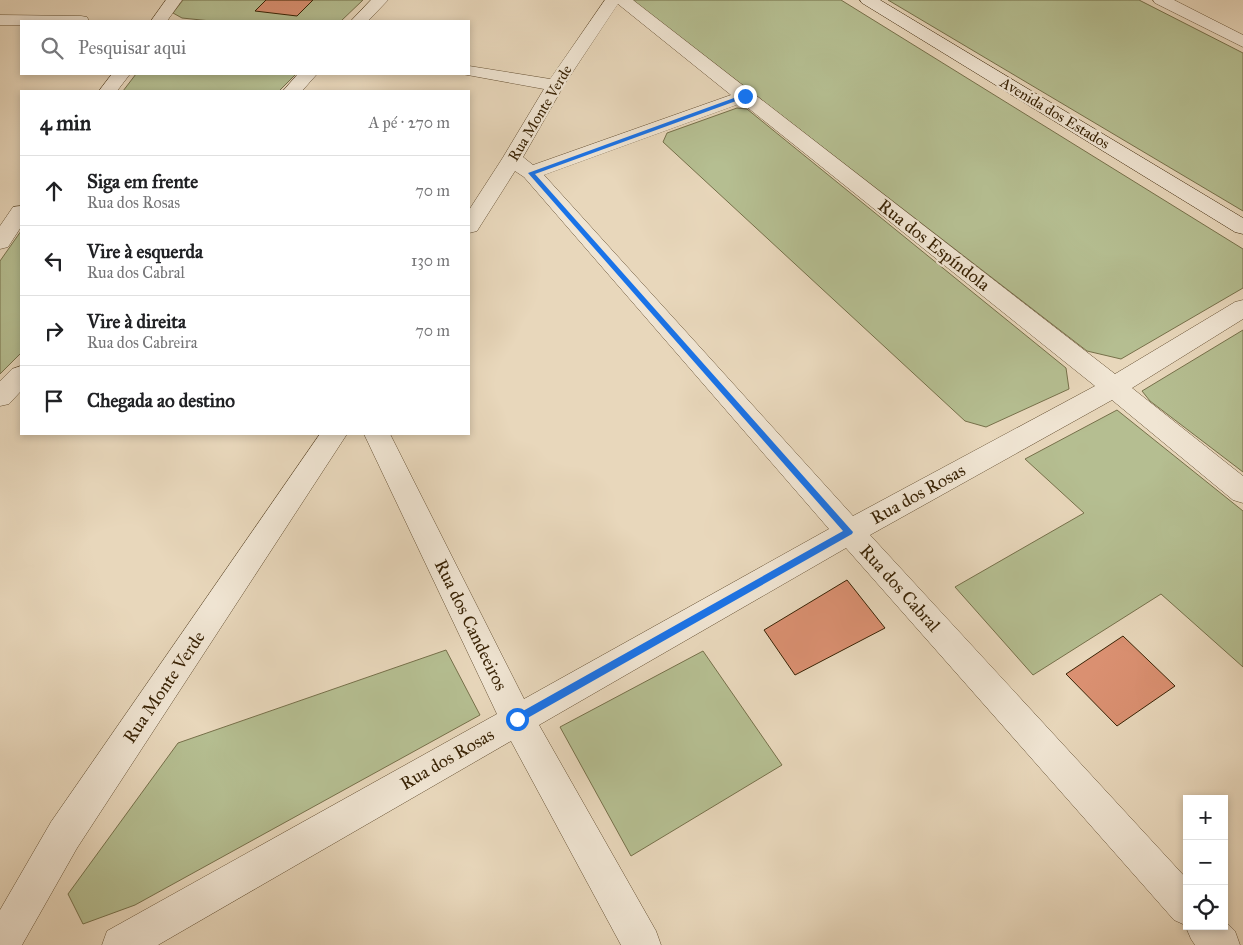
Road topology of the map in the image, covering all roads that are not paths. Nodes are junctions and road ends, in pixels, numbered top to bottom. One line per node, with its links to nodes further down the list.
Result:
1 (174, 0): 9 (street)
2 (380, 0): 10 (street)
3 (613, 0): 15 (street, Rua Monte Verde)
4 (622, 0): 18 (street, Rua dos Espíndola)
5 (868, 0): 22 (street, Avenida dos Estados)
6 (1161, 0): 11 (street)
7 (0, 20): 8 (street)
8 (20, 20)
9 (160, 20)
10 (360, 20)
11 (1243, 42)
12 (470, 71): 15 (street)
13 (120, 75): 16 (street)
14 (307, 75): 17 (street)
15 (555, 85): 19 (street, Rua Monte Verde)
16 (109, 90)
17 (293, 90)
18 (745, 96): 19 (street); 26 (street, Rua dos Espíndola)
19 (522, 166): 21 (street, Rua Monte Verde); 31 (street, Rua dos Cabral)
20 (20, 213): 23 (street)
21 (470, 225)
22 (1243, 227)
23 (0, 242)
24 (1243, 308): 26 (street, Rua dos Rosas)
25 (20, 376): 27 (street)
26 (1114, 387): 30 (street, Rua dos Espíndola); 31 (street, Rua dos Rosas)
27 (0, 397)
28 (333, 435): 35 (street, Rua Monte Verde)
29 (376, 435): 32 (street, Rua dos Candeeiros)
30 (1243, 492)
31 (849, 532): 32 (street, Rua dos Rosas); 33 (street, Rua dos Cabral)
32 (517, 719): 36 (street, Rua dos Rosas); 37 (street, Rua dos Candeeiros)
33 (1183, 903)
34 (1208, 930): 38 (street)
35 (1, 945)
36 (121, 945)
37 (642, 945)
38 (1221, 945)

